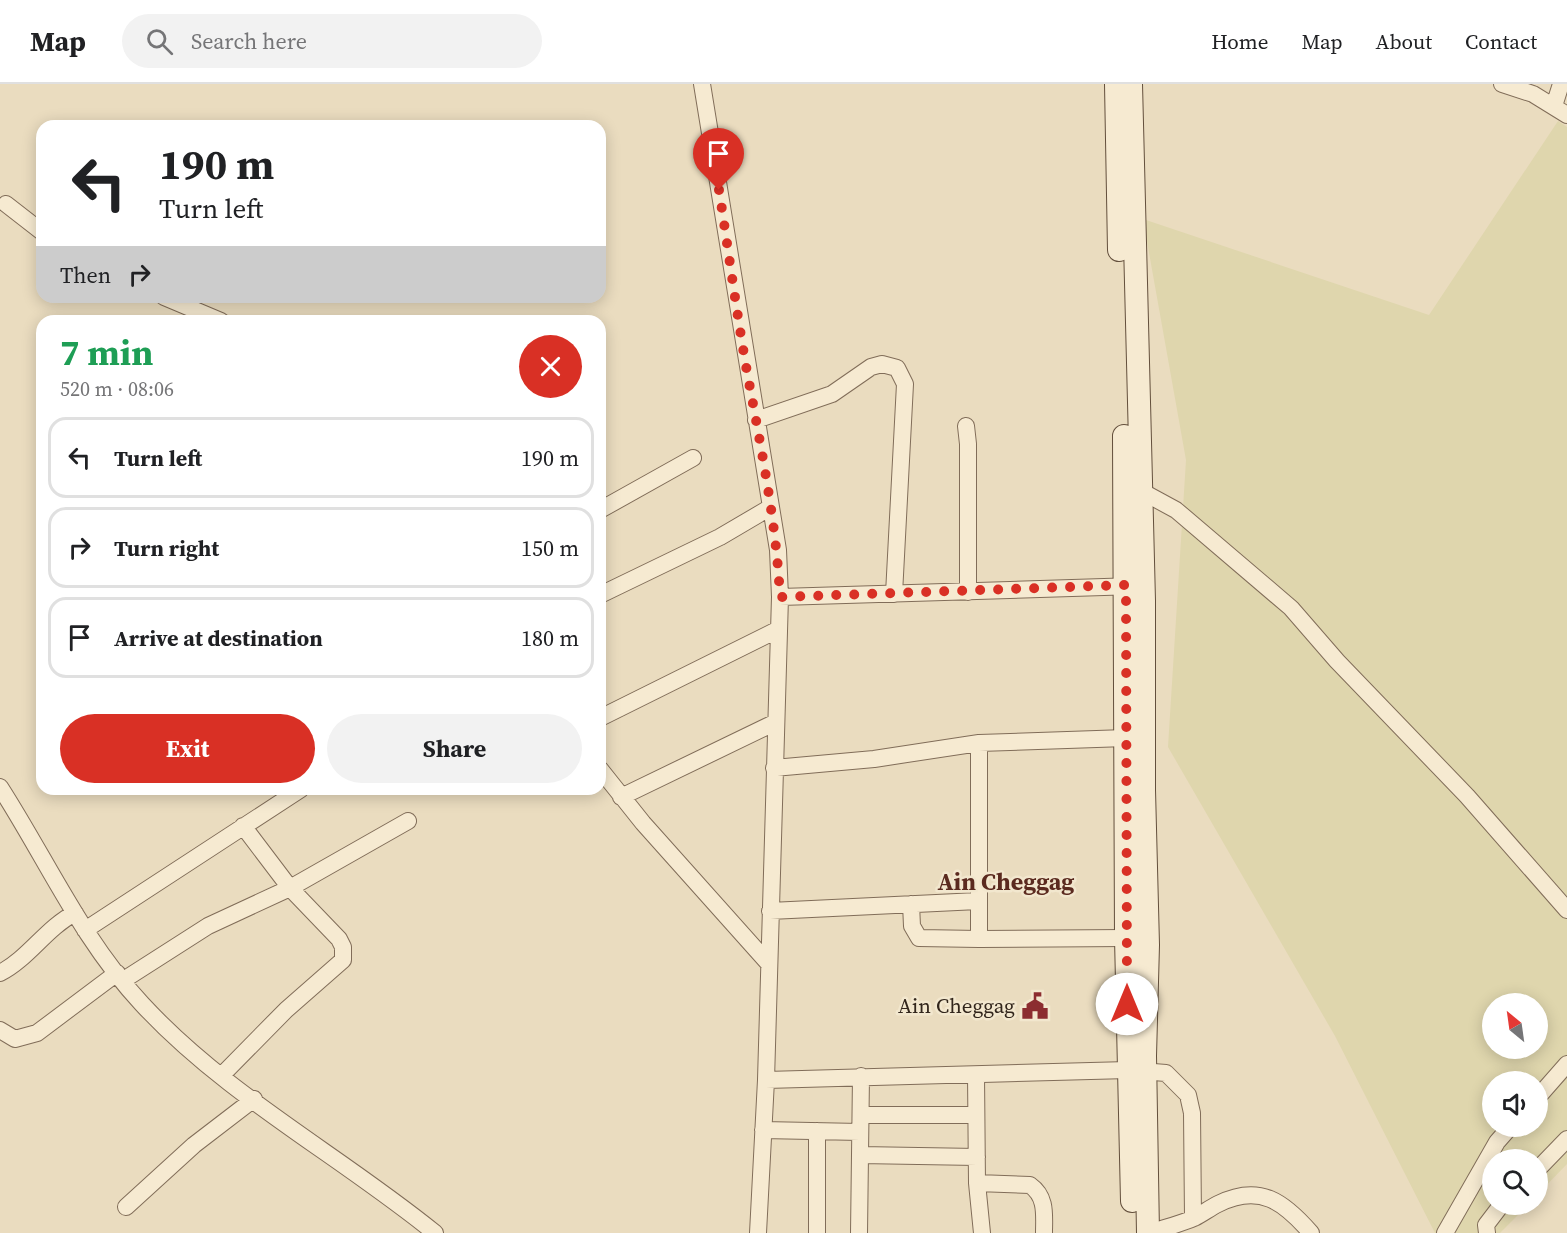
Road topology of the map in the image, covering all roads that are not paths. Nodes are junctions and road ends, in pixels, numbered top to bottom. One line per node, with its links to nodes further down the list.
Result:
1 (702, 84): 11 (street)
2 (1116, 84): 17 (street)
3 (1131, 84): 14 (street)
4 (1502, 84): 6 (street)
5 (1561, 84): 6 (street)
6 (1560, 111)
7 (2, 204): 8 (street)
8 (36, 228)
9 (178, 303): 10 (street)
10 (207, 315)
11 (756, 420): 16 (street); 20 (street)
12 (966, 426): 18 (street)
13 (693, 458): 15 (street)
14 (1141, 491): 17 (street); 37 (street)
15 (606, 507)
16 (771, 507): 19 (street); 21 (street)
17 (1134, 586): 18 (street); 25 (street); 48 (street)
18 (968, 592): 20 (street)
19 (606, 593)
20 (894, 594): 21 (street)
21 (780, 597): 22 (street)
22 (779, 629): 23 (street); 24 (street)
23 (606, 715)
24 (776, 722): 27 (street); 31 (street)
25 (1126, 738): 26 (street); 41 (street)
26 (979, 743): 27 (street); 35 (street)
27 (774, 768): 38 (street)
28 (606, 777): 31 (street)
29 (0, 787): 39 (street)
30 (292, 795): 33 (street)
31 (621, 797): 43 (street)
32 (408, 821): 34 (street)
33 (243, 826): 34 (street); 40 (street)
34 (290, 888): 45 (street); 50 (street)
35 (978, 901): 36 (street); 42 (street)
36 (911, 904): 38 (street); 42 (street)
37 (1567, 910)
38 (770, 911): 43 (street)
39 (75, 913): 40 (street); 44 (street)
40 (85, 930): 45 (street)
41 (1126, 938): 42 (street); 48 (street)
42 (979, 939)
43 (769, 964): 52 (street)
44 (0, 973)
45 (119, 977): 46 (street); 50 (street)
46 (0, 1030)
47 (1567, 1064): 53 (street)
48 (1137, 1070): 49 (street); 67 (street); 74 (street); 75 (street)
49 (976, 1075): 51 (street); 55 (street)
50 (221, 1076): 54 (street)
51 (861, 1076): 52 (street); 56 (street)
52 (766, 1080): 57 (street)
53 (1548, 1086)
54 (254, 1100): 65 (street); 68 (street)
55 (976, 1115): 56 (street); 62 (street)
56 (861, 1123): 58 (street); 61 (street)
57 (763, 1130): 58 (street); 69 (street)
58 (817, 1131): 70 (street)
59 (1501, 1137): 77 (street)
60 (1567, 1139): 63 (street)
61 (860, 1155): 62 (street); 71 (street)
62 (977, 1157): 64 (street)
63 (1548, 1159)
64 (977, 1183): 72 (street); 73 (street)
65 (126, 1207)
66 (1494, 1215): 78 (street)
67 (1193, 1218): 75 (street); 76 (street)
68 (435, 1233)
69 (758, 1233)
70 (817, 1233)
71 (860, 1233)
72 (982, 1233)
73 (1044, 1233)
74 (1132, 1233)
75 (1148, 1233)
76 (1311, 1233)
77 (1445, 1233)
78 (1487, 1233)

